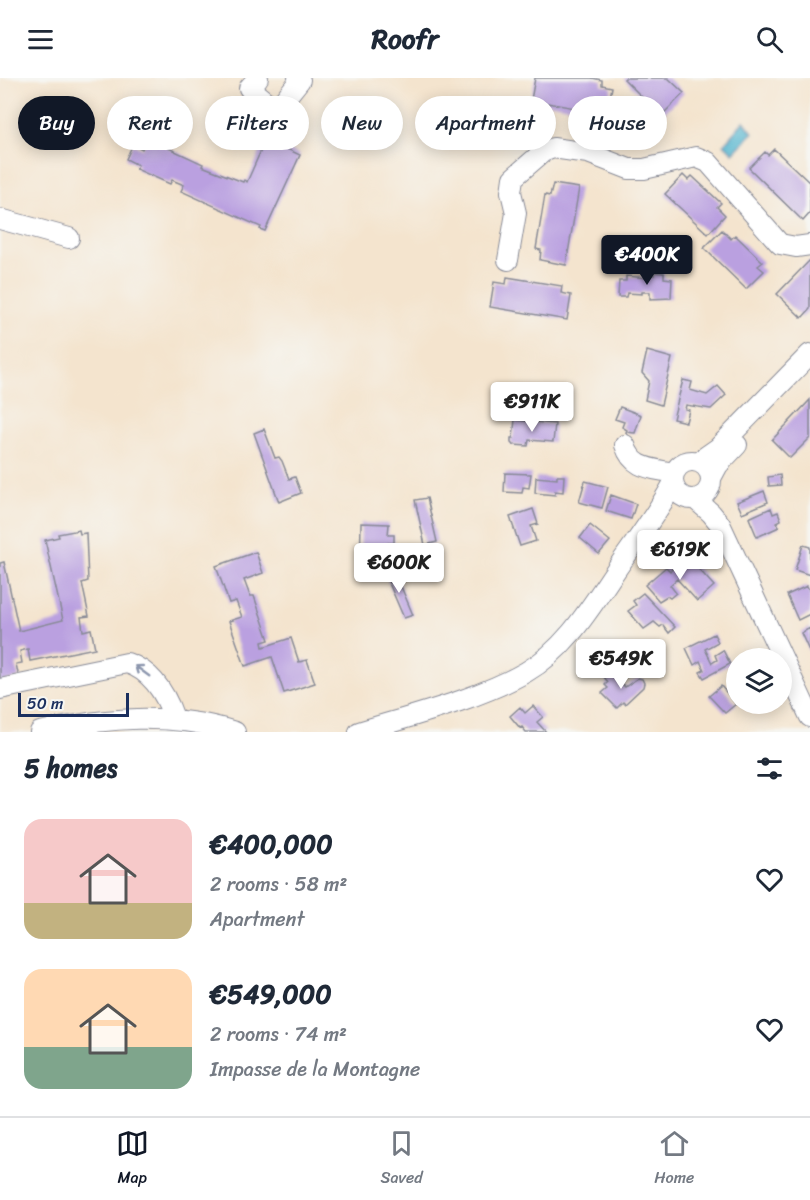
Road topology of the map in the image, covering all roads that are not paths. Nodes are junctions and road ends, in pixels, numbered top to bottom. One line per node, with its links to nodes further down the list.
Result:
1 (258, 78): 2 (street)
2 (298, 78)
3 (0, 219): 4 (street)
4 (69, 238)
5 (810, 245): 6 (street)
6 (508, 260)
7 (810, 354): 10 (street)
8 (810, 371): 12 (street)
9 (625, 445): 11 (street)
10 (698, 462): 11 (street); 12 (street)
11 (674, 478): 13 (street); 14 (street)
12 (711, 480): 13 (street); 15 (street)
13 (692, 499): 14 (street); 15 (street)
14 (660, 509): 19 (street)
15 (720, 524): 17 (street)
16 (0, 689): 18 (street, one-way to 16)
17 (810, 717)
18 (174, 718): 20 (street); 21 (street)
19 (410, 725): 22 (street)
20 (40, 732)
21 (235, 732)
22 (359, 732)

